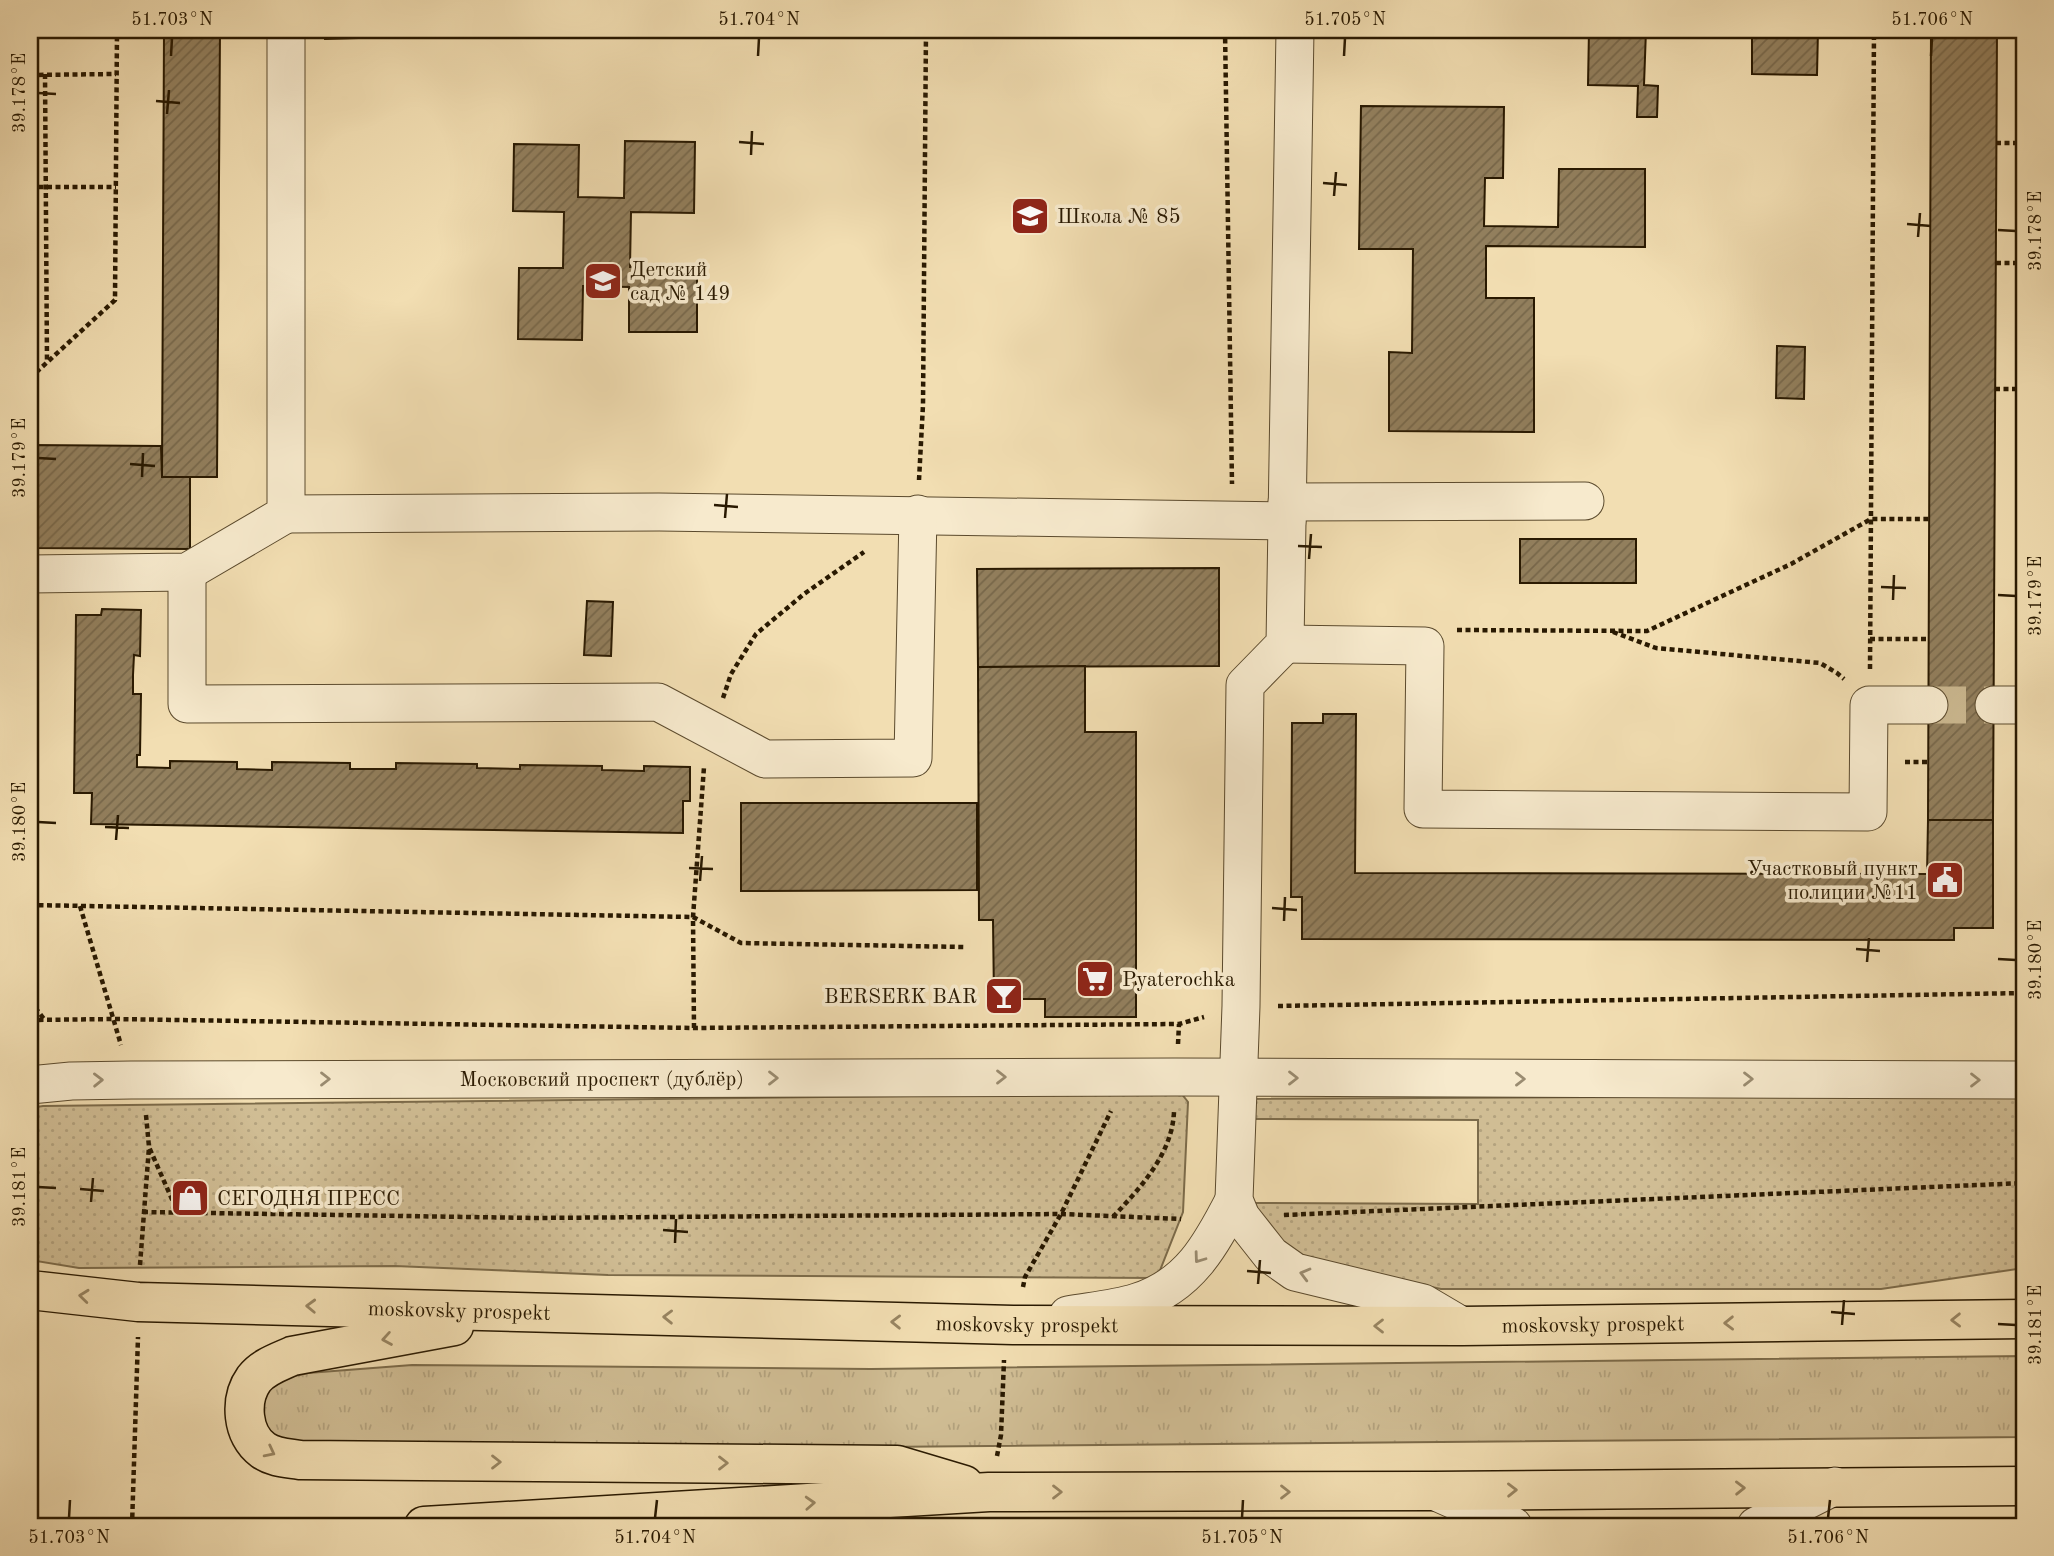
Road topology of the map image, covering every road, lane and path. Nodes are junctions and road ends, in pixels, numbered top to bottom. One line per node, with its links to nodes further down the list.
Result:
1 (117, 30): 8 (path)
2 (286, 30): 23 (street)
3 (926, 30): 24 (path)
4 (1225, 30): 27 (path)
5 (1295, 30): 22 (street)
6 (1874, 30): 25 (path)
7 (45, 74): 8 (path); 9 (path); 13 (path)
8 (116, 74): 14 (path)
9 (30, 75)
10 (1996, 143): 11 (path)
11 (2024, 143)
12 (30, 187): 13 (path)
13 (46, 187): 14 (path); 17 (path)
14 (116, 187): 17 (path)
15 (1996, 263): 16 (path)
16 (2024, 264)
17 (47, 362): 18 (path)
18 (30, 378)
19 (1995, 389): 20 (path)
20 (2024, 389)
21 (1585, 501): 22 (street)
22 (1287, 512): 27 (street); 33 (street)
23 (286, 514): 24 (street); 28 (street)
24 (918, 514): 27 (street); 28 (street)
25 (1871, 519): 26 (path); 30 (path); 31 (path)
26 (1929, 519)
27 (1233, 520)
28 (187, 572): 29 (street)
29 (30, 574)
30 (1609, 631): 34 (path); 35 (path)
31 (1870, 639): 32 (path); 35 (path)
32 (1929, 639)
33 (1285, 644): 34 (street); 42 (street)
34 (1425, 646): 35 (street)
35 (1870, 705): 36 (street)
36 (1929, 705)
37 (30, 905): 38 (path)
38 (80, 906): 39 (path); 43 (path)
39 (964, 947)
40 (2024, 993): 42 (path)
41 (30, 1001): 45 (path)
42 (1241, 1006): 46 (path); 48 (street)
43 (114, 1019): 45 (path); 46 (path)
44 (30, 1020): 45 (path)
45 (45, 1020)
46 (1179, 1024): 47 (path)
47 (1175, 1077): 48 (street, Московский проспект (дублёр)); 50 (street, Московский проспект (дублёр), one-way to 47); 56 (path)
48 (1239, 1078): 49 (street, Московский проспект (дублёр), one-way to 49); 54 (street)
49 (2024, 1080)
50 (30, 1085)
51 (1115, 1103): 55 (path)
52 (2024, 1183): 54 (path)
53 (143, 1212): 55 (path)
54 (1233, 1212): 56 (path); 60 (street, one-way to 60); 61 (street, one-way to 54)
55 (1061, 1214): 56 (path); 60 (path)
56 (1113, 1217)
57 (30, 1290): 58 (main road, moskovsky prospekt, one-way to 57)
58 (527, 1313): 60 (main road, moskovsky prospekt, one-way to 58); 64 (main road, one-way to 64)
59 (2024, 1319): 61 (main road, moskovsky prospekt, one-way to 61)
60 (1013, 1325): 61 (main road, moskovsky prospekt, one-way to 60); 64 (path)
61 (1462, 1326)
62 (1835, 1486): 63 (main road); 65 (main road, one-way to 62); 68 (street)
63 (2024, 1486)
64 (989, 1492): 65 (main road, one-way to 65); 66 (main road, one-way to 64)
65 (1434, 1492): 67 (street)
66 (424, 1526)
67 (1513, 1526)
68 (1756, 1526)

